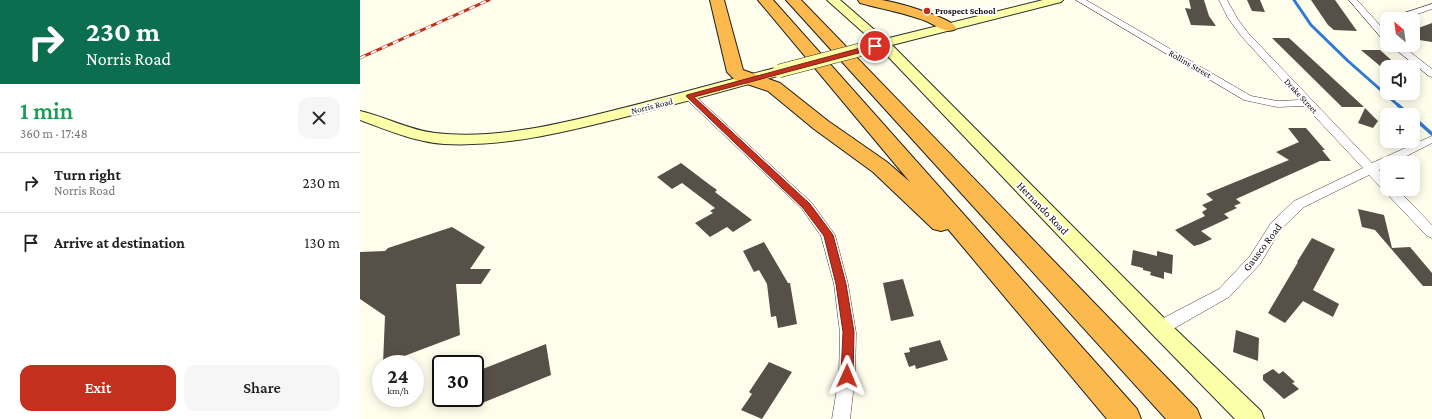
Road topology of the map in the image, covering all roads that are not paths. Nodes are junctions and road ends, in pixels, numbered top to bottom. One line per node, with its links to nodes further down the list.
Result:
1 (717, 0): 19 (highway)
2 (765, 0): 28 (highway)
3 (793, 0): 32 (highway)
4 (833, 0): 16 (main road, Hernando Road)
5 (865, 0): 14 (highway)
6 (1057, 0): 14 (main road, Norris Road)
7 (1080, 0): 21 (street, Rollins Street)
8 (1223, 0): 21 (street, Drake Street)
9 (1353, 0): 12 (street)
10 (1432, 6): 11 (street)
11 (1415, 12)
12 (1371, 22): 13 (street); 15 (street)
13 (1380, 22)
14 (949, 27): 16 (main road, Norris Road)
15 (1380, 32)
16 (883, 44): 19 (main road, Norris Road, bridge); 29 (main road, Hernando Road)
17 (1404, 52): 18 (street)
18 (1432, 74)
19 (750, 79): 20 (main road, Norris Road); 28 (highway)
20 (689, 96): 22 (main road, Norris Road); 30 (street)
21 (1307, 103): 24 (street, Drake Street)
22 (360, 115)
23 (1428, 141): 24 (street, Gausco Road)
24 (1371, 169): 25 (street, Drake Street); 29 (street, Gausco Road)
25 (1380, 179)
26 (1397, 196): 27 (street)
27 (1432, 234)
28 (997, 270): 31 (highway)
29 (1160, 328): 33 (main road, Hernando Road)
30 (841, 419)
31 (1126, 419)
32 (1186, 419)
33 (1252, 419)

